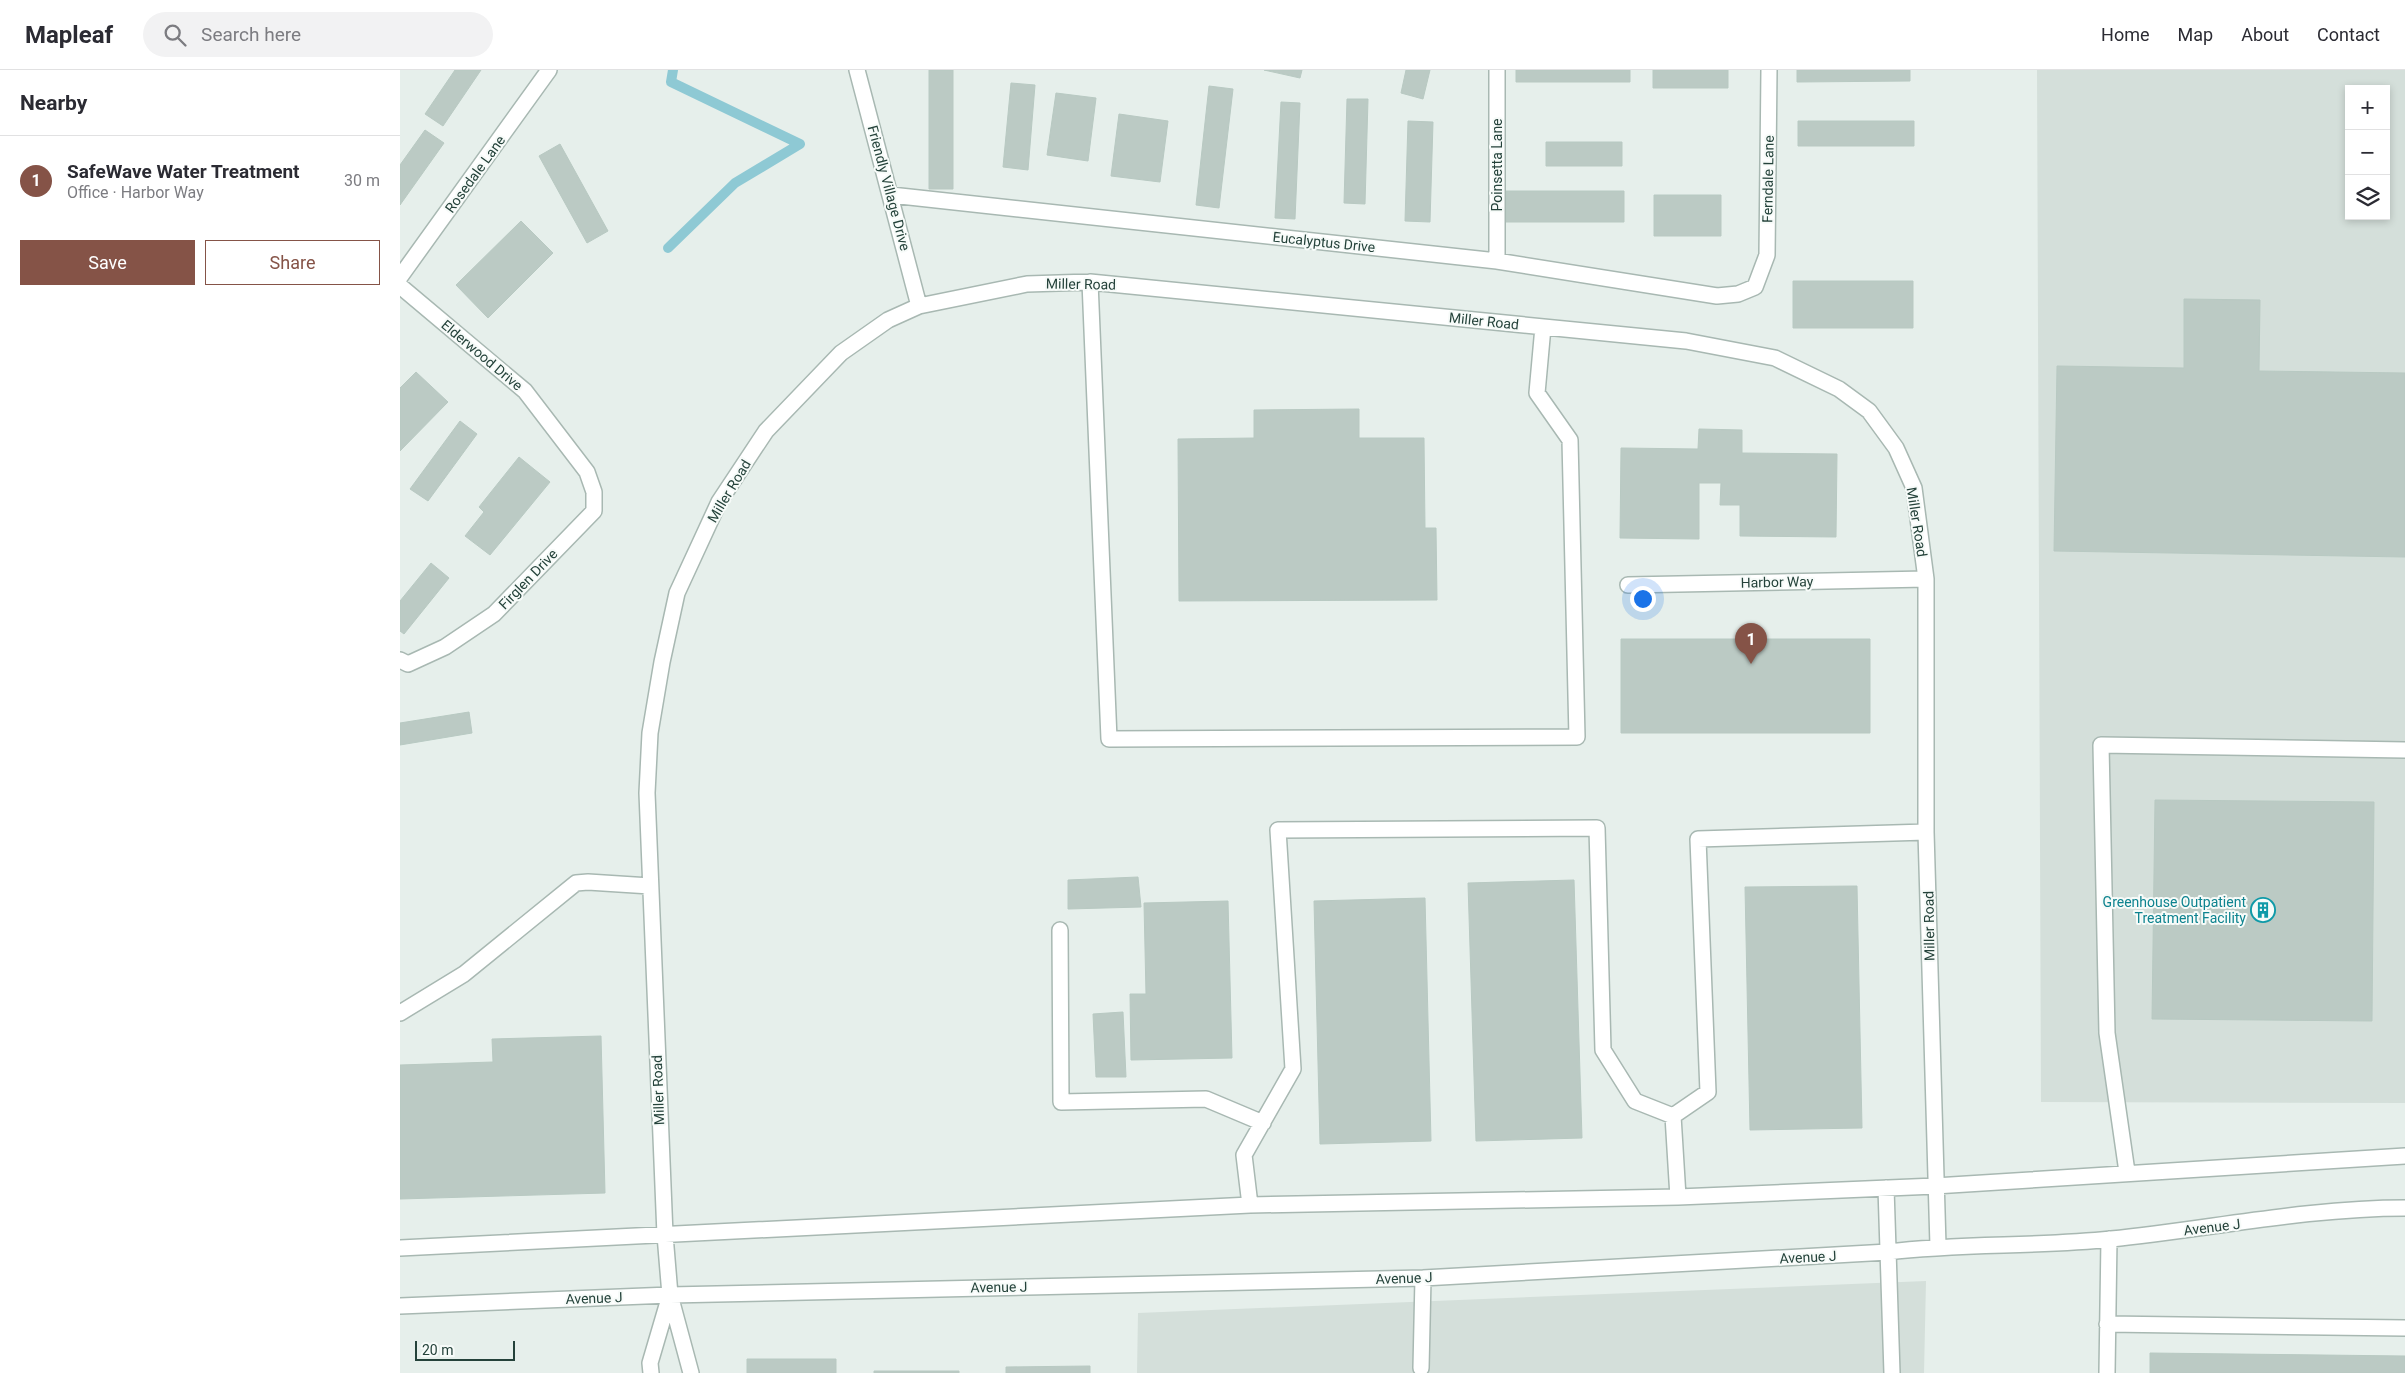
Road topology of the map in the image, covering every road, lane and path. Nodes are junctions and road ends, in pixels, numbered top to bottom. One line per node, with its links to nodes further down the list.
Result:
1 (549, 70): 7 (street, Rosedale Lane)
2 (857, 70): 5 (street, Friendly Village Drive)
3 (1497, 70): 6 (street, Poinsetta Lane)
4 (1769, 70): 10 (street, Ferndale Lane)
5 (891, 196): 6 (street, Eucalyptus Drive); 11 (street, Friendly Village Drive)
6 (1497, 261): 10 (street, Eucalyptus Drive)
7 (400, 278)
8 (1090, 282): 11 (street, Miller Road); 12 (street, Miller Road); 12 (street)
9 (400, 286): 13 (street, Elderwood Drive)
10 (1755, 287)
11 (919, 306): 19 (street, Miller Road)
12 (1544, 327): 14 (street, Miller Road)
13 (573, 456): 16 (street, Firglen Drive)
14 (1926, 579): 15 (street, Harbor Way); 18 (street, Miller Road)
15 (1628, 585)
16 (400, 660)
17 (2405, 750): 25 (street)
18 (1926, 832): 22 (street); 26 (street, Miller Road)
19 (650, 886): 21 (street); 31 (street, Miller Road)
20 (1060, 930): 23 (street)
21 (400, 1013)
22 (1673, 1116): 23 (street); 28 (street)
23 (1263, 1123): 29 (street)
24 (2405, 1156): 25 (street)
25 (2127, 1172): 26 (street)
26 (1935, 1186): 27 (street); 33 (street, Miller Road)
27 (1886, 1188): 28 (street); 35 (street)
28 (1678, 1197): 29 (street)
29 (1250, 1205): 31 (street)
30 (2405, 1208): 32 (street, Avenue J)
31 (664, 1235): 34 (street); 37 (street, Miller Road)
32 (2109, 1239): 33 (street, Avenue J); 39 (street)
33 (1938, 1246): 35 (street, Avenue J)
34 (400, 1248)
35 (1888, 1252): 36 (street, Avenue J); 44 (street)
36 (1423, 1278): 37 (street, Avenue J); 41 (street)
37 (670, 1295): 38 (street, Avenue J); 42 (street); 43 (street)
38 (400, 1306)
39 (2108, 1324): 40 (street); 45 (street)
40 (2405, 1328)
41 (1421, 1368)
42 (651, 1373)
43 (691, 1373)
44 (1892, 1373)
45 (2107, 1373)

